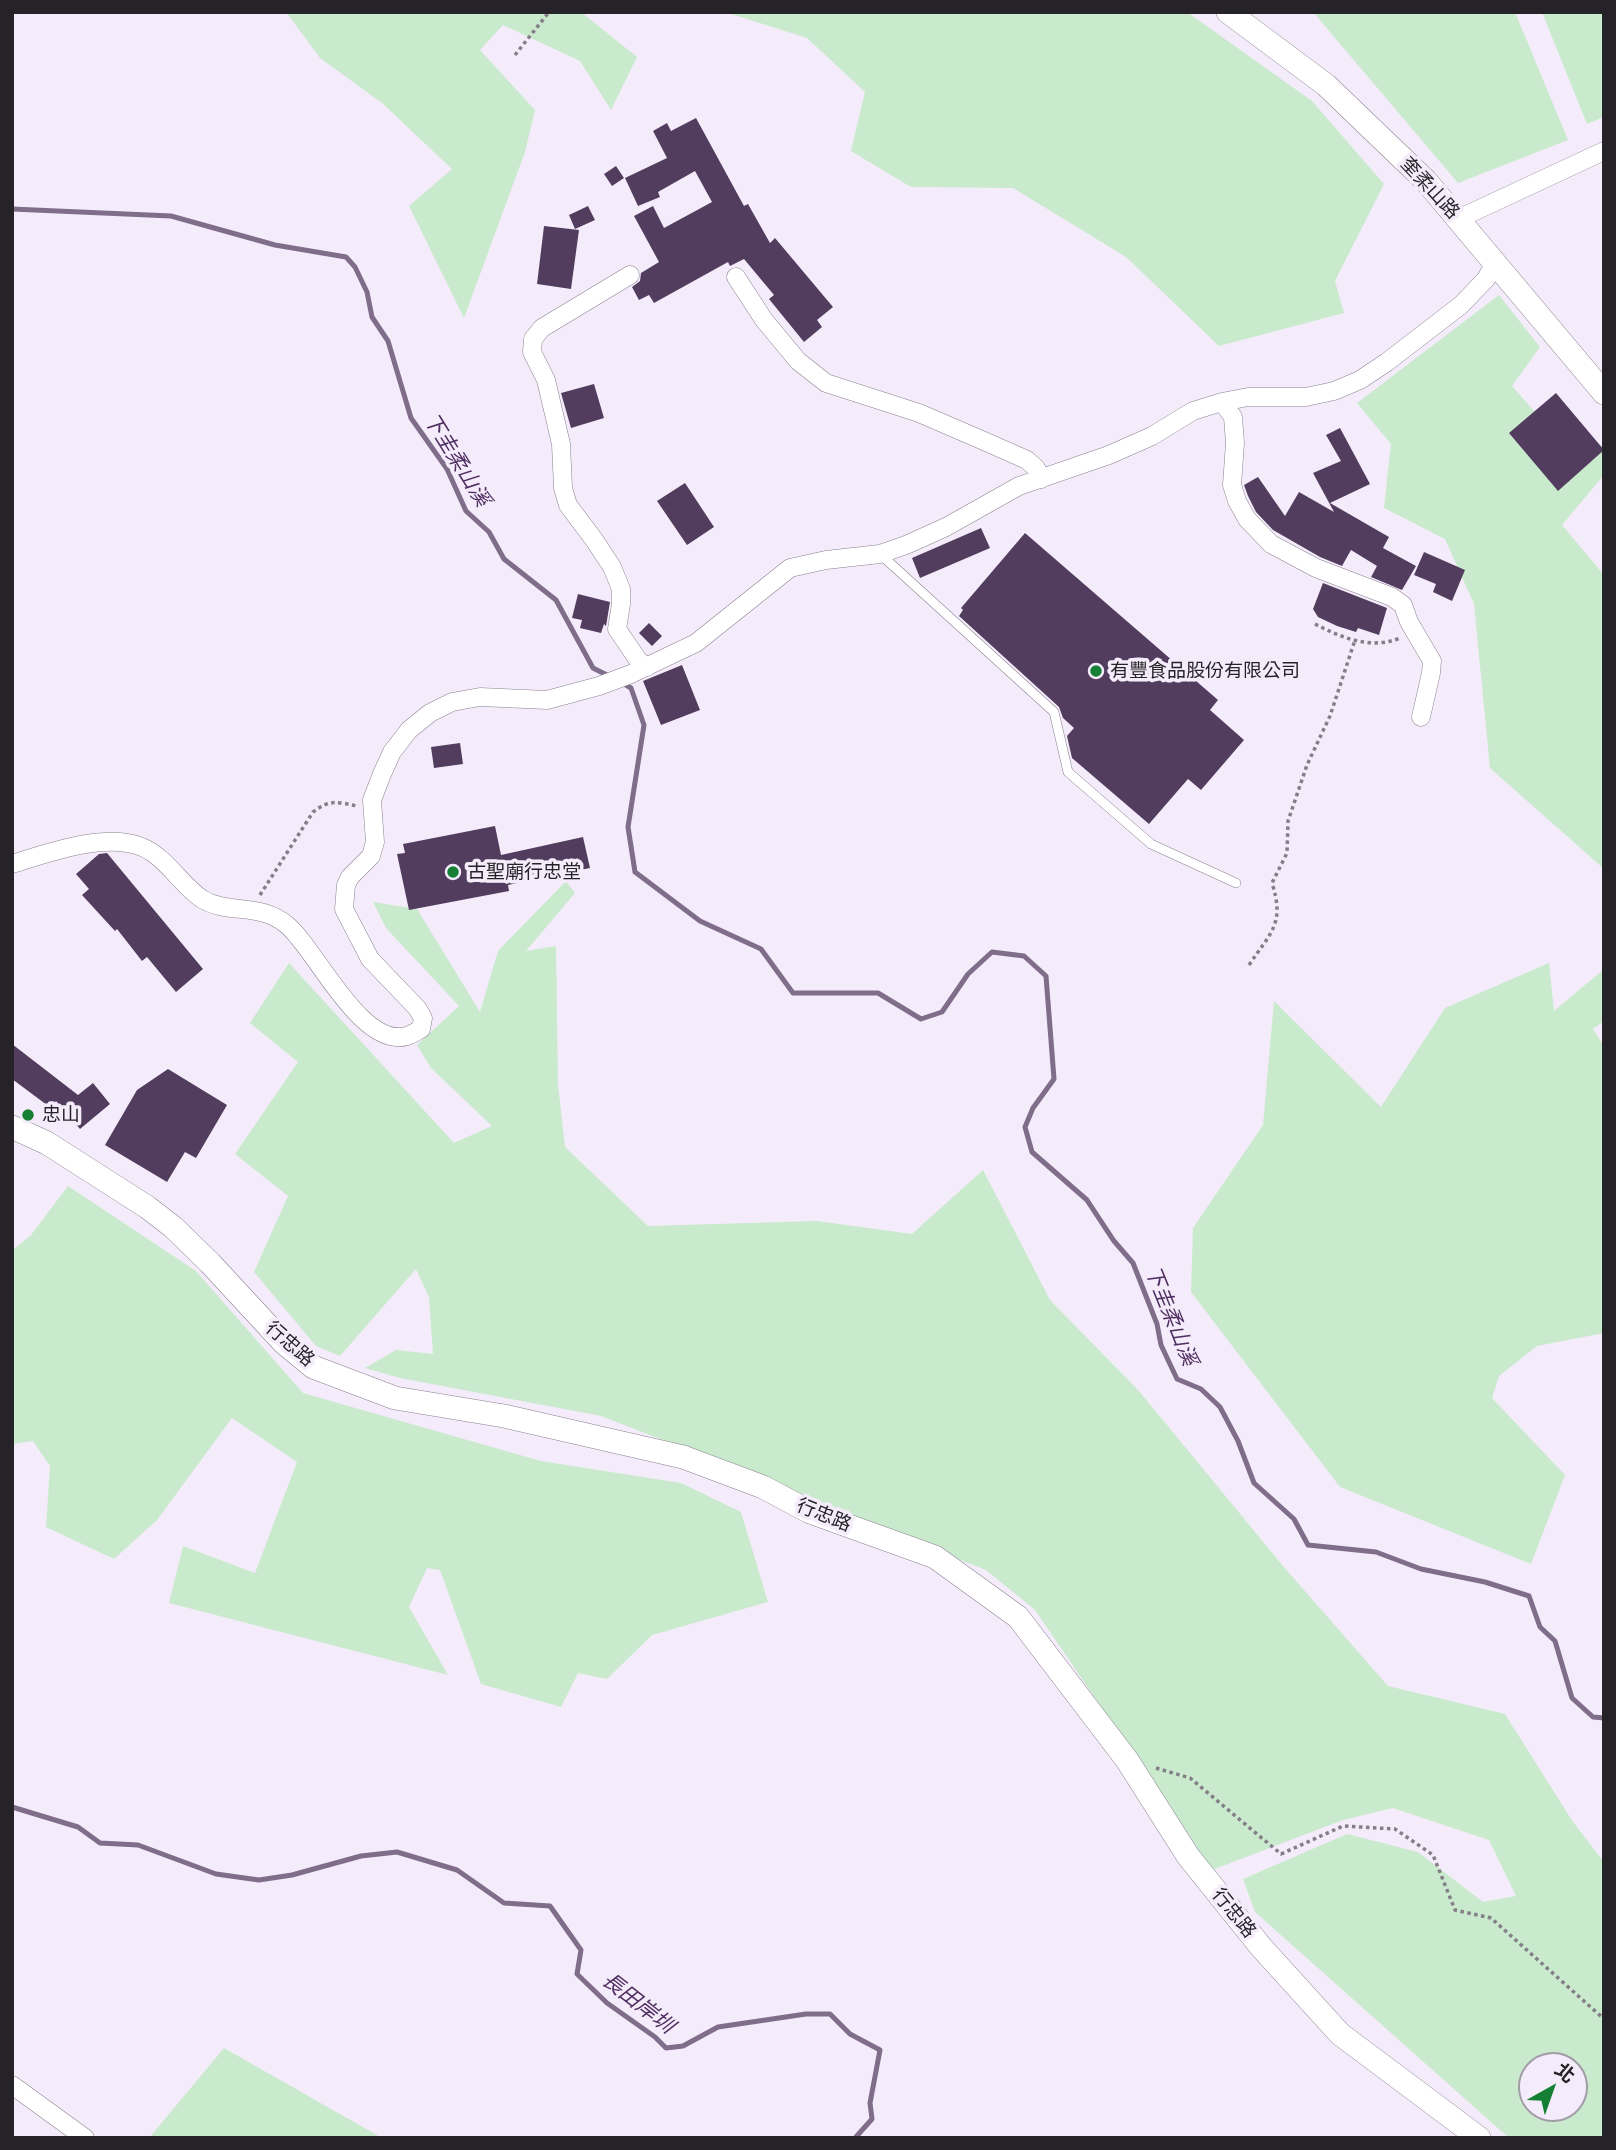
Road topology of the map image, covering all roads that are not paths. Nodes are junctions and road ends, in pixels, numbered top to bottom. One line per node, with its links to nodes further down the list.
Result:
1 (1228, 12): 3 (street, 奎柔山路)
2 (1604, 151): 3 (street)
3 (1458, 219): 4 (street, 奎柔山路)
4 (1494, 264): 7 (street, 奎柔山路); 8 (street)
5 (630, 275): 11 (street)
6 (736, 277): 9 (street)
7 (1604, 393)
8 (1222, 402): 9 (street); 12 (street)
9 (1041, 479): 10 (street)
10 (880, 554): 11 (street); 14 (lane)
11 (639, 671): 13 (street)
12 (1421, 717)
13 (12, 864)
14 (1236, 883)
15 (12, 1127): 18 (street, 行忠路)
16 (12, 2085): 17 (street)
17 (85, 2138)
18 (1479, 2138)

